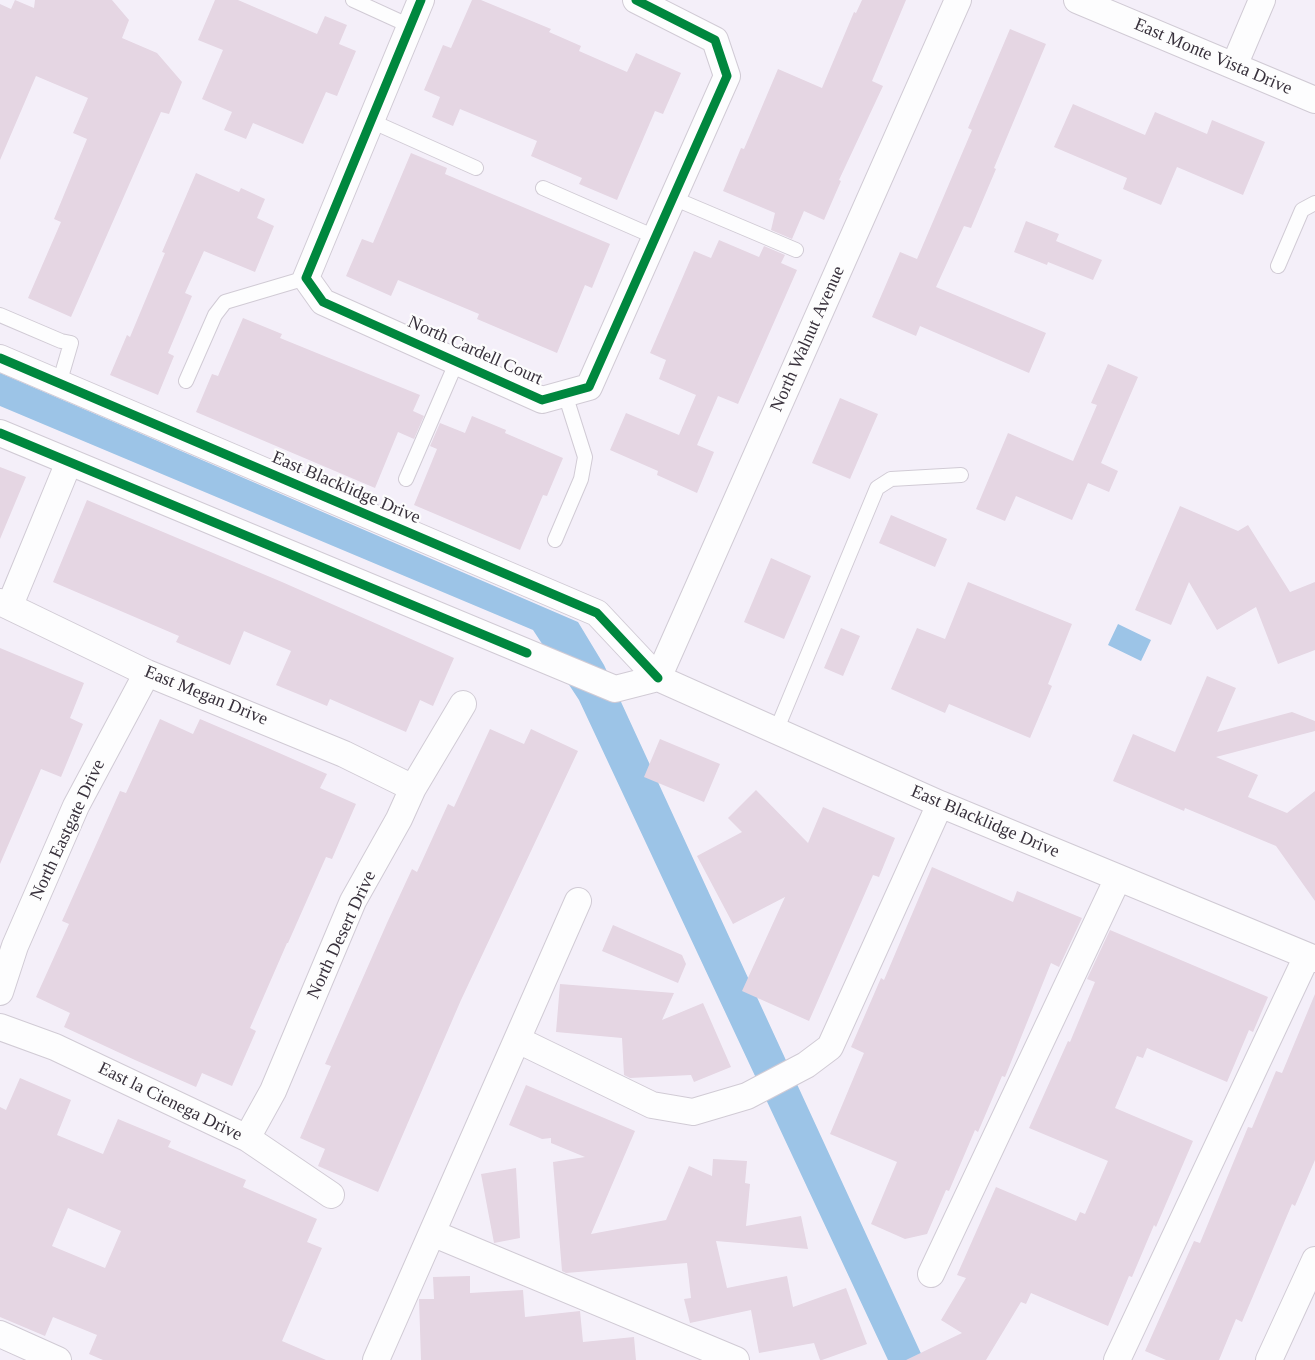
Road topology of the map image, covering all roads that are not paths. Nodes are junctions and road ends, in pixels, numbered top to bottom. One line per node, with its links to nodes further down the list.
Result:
1 (353, 0): 7 (lane)
2 (421, 0): 7 (street)
3 (636, 0): 13 (street, North Cardell Court)
4 (958, 0): 32 (street, North Walnut Avenue)
5 (1077, 0): 8 (street, East Monte Vista Drive)
6 (1262, 0): 8 (street)
7 (410, 26): 10 (street)
8 (1234, 66): 9 (street, East Monte Vista Drive)
9 (1315, 100)
10 (371, 121): 11 (lane); 18 (street)
11 (476, 168)
12 (543, 188): 15 (lane)
13 (673, 198): 15 (street, North Cardell Court); 16 (lane)
14 (1315, 203): 17 (lane)
15 (655, 237): 24 (street, North Cardell Court)
16 (796, 250)
17 (1278, 266)
18 (306, 278): 21 (street, North Cardell Court); 22 (lane)
19 (0, 315): 23 (lane)
20 (0, 358): 23 (street, East Blacklidge Drive)
21 (457, 361): 24 (street, North Cardell Court); 28 (lane)
22 (186, 381)
23 (59, 384): 32 (street, East Blacklidge Drive)
24 (565, 394): 29 (lane)
25 (0, 433): 26 (street)
26 (69, 462): 30 (street); 32 (street)
27 (961, 475): 34 (lane)
28 (406, 479)
29 (555, 540)
30 (5, 604): 31 (street, East Megan Drive)
31 (147, 673): 35 (street, East Megan Drive); 40 (street, North Eastgate Drive)
32 (658, 678): 34 (street, East Blacklidge Drive)
33 (463, 704): 35 (street, North Desert Drive)
34 (776, 731): 36 (street, East Blacklidge Drive)
35 (413, 788): 43 (street, North Desert Drive)
36 (940, 804): 37 (street, East Blacklidge Drive); 42 (street)
37 (1118, 878): 39 (street, East Blacklidge Drive); 47 (street)
38 (578, 902): 42 (street)
39 (1311, 958): 52 (street)
40 (0, 992)
41 (0, 1027): 43 (street, East la Cienega Drive)
42 (518, 1040): 45 (street)
43 (247, 1138): 44 (street, East la Cienega Drive)
44 (331, 1195)
45 (432, 1233): 50 (street); 51 (street)
46 (1315, 1260): 53 (street)
47 (931, 1274)
48 (0, 1334): 49 (street)
49 (58, 1360)
50 (376, 1360)
51 (736, 1360)
52 (1117, 1360)
53 (1269, 1360)

